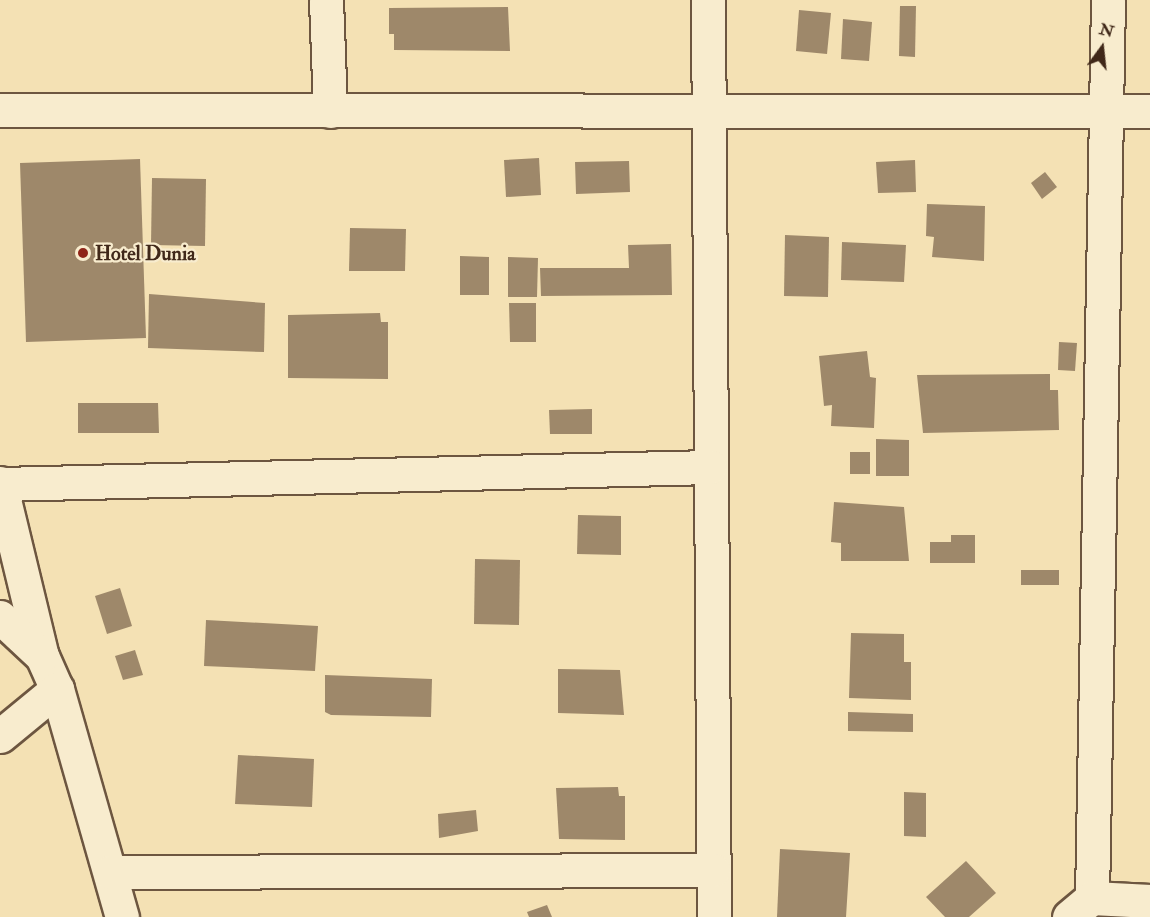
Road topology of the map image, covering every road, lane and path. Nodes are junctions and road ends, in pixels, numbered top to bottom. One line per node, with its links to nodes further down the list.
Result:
1 (326, 0): 5 (street)
2 (708, 0): 8 (street)
3 (1108, 0): 6 (street)
4 (0, 110): 5 (street)
5 (330, 111): 8 (street)
6 (1106, 111): 7 (street); 8 (street); 18 (street)
7 (1150, 111)
8 (707, 115): 9 (street)
9 (710, 467): 10 (street); 15 (street)
10 (0, 483): 12 (street)
11 (0, 617): 12 (street)
12 (42, 656): 13 (street)
13 (57, 689): 14 (street); 16 (street)
14 (0, 736)
15 (713, 870): 16 (street); 20 (street)
16 (110, 872): 19 (street)
17 (1150, 902): 18 (street)
18 (1080, 907)
19 (122, 917)
20 (714, 917)

